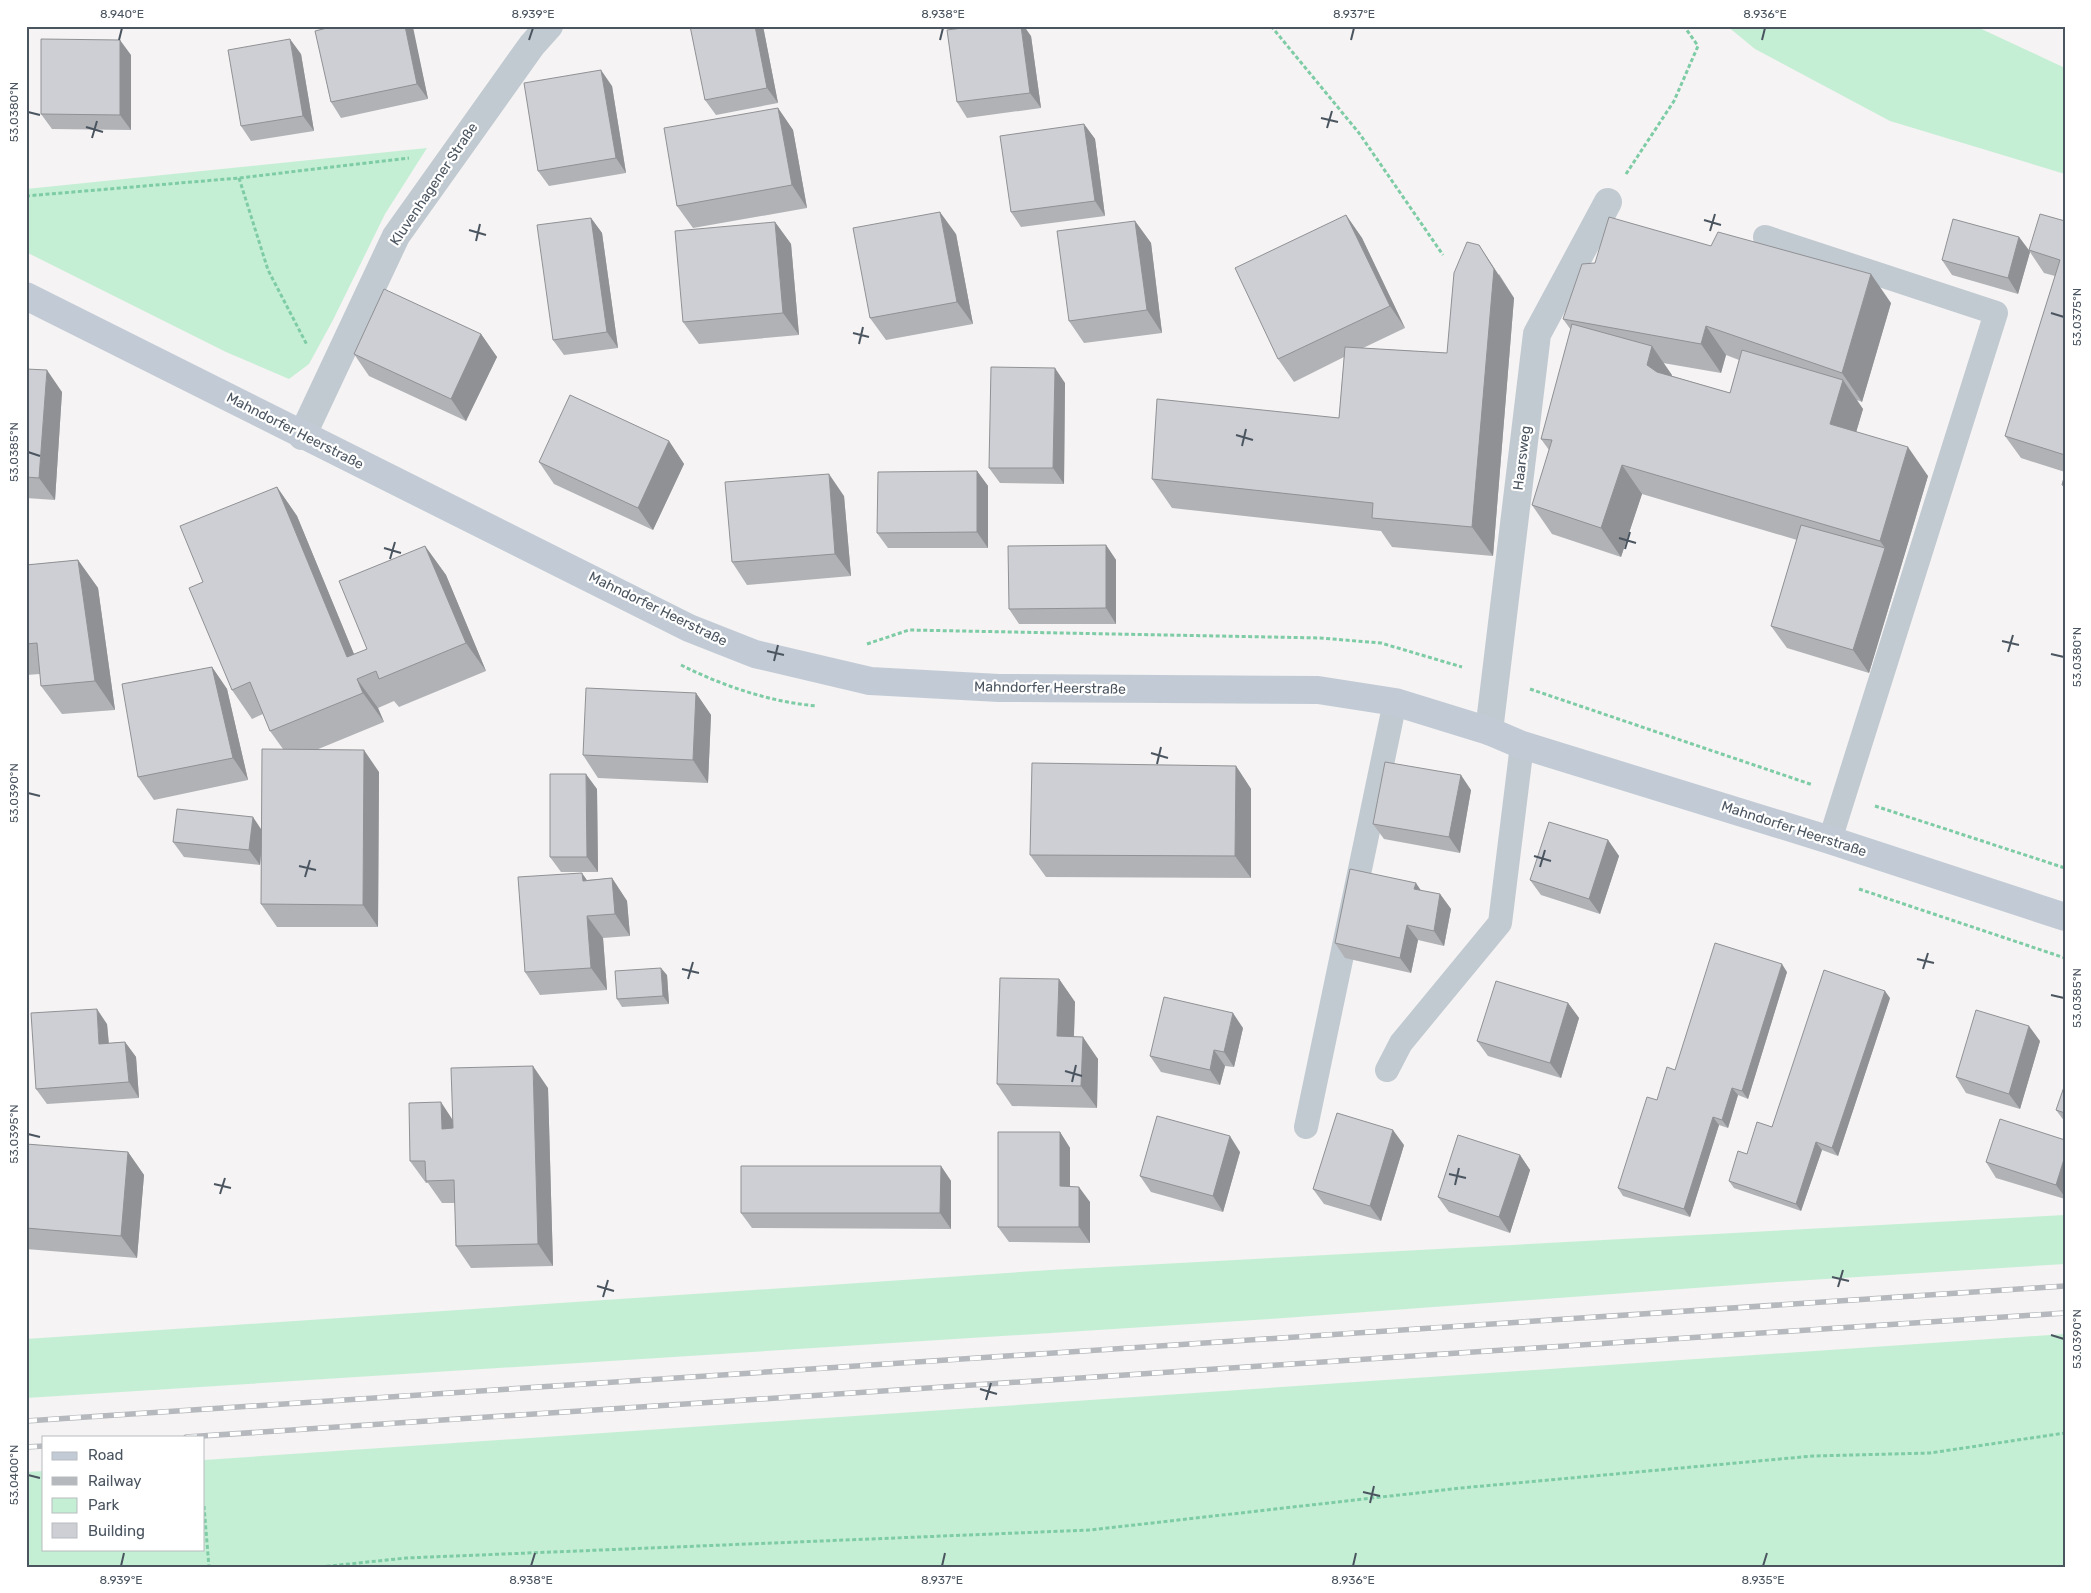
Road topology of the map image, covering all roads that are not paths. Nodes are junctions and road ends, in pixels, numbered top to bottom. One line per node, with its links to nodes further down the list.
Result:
1 (549, 26): 5 (street, Kluvenhagener Straße)
2 (1608, 202): 7 (street, Haarsweg)
3 (1765, 237): 9 (lane)
4 (26, 296): 5 (main road, Mahndorfer Heerstraße)
5 (302, 436): 6 (main road, Mahndorfer Heerstraße)
6 (1395, 702): 7 (main road, Mahndorfer Heerstraße); 12 (lane)
7 (1489, 731): 8 (main road, Mahndorfer Heerstraße)
8 (1522, 745): 9 (main road, Mahndorfer Heerstraße); 11 (lane)
9 (1830, 840): 10 (main road, Mahndorfer Heerstraße)
10 (2065, 918)
11 (1387, 1070)
12 (1306, 1127)

